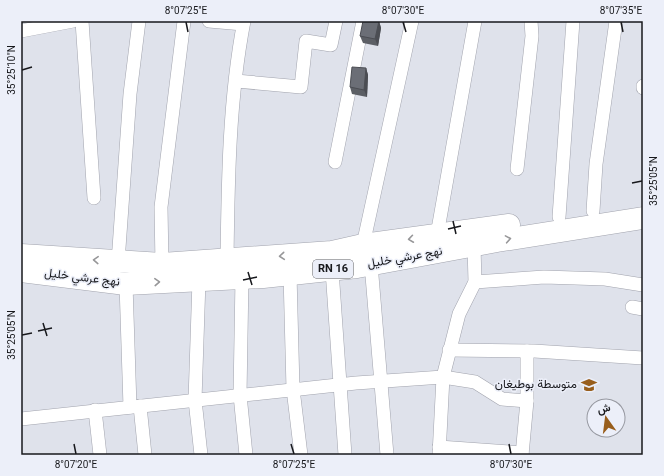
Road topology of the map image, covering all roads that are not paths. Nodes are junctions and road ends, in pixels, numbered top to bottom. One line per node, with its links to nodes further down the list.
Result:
1 (73, 21): 14 (street)
2 (82, 21): 18 (street)
3 (139, 21): 28 (street)
4 (184, 21): 29 (street)
5 (209, 21): 13 (street)
6 (336, 21): 15 (street)
7 (363, 21): 16 (street)
8 (412, 21): 26 (street)
9 (475, 21): 23 (street)
10 (530, 21): 17 (street)
11 (573, 21): 21 (street)
12 (616, 21): 20 (street)
13 (243, 23): 15 (street)
14 (21, 31)
15 (236, 81): 27 (street)
16 (335, 162)
17 (517, 169)
18 (94, 198)
19 (643, 204): 20 (highway, نهج عرشي خليل / RN 16)
20 (593, 211): 21 (highway, نهج عرشي خليل / RN 16)
21 (560, 216): 23 (highway, نهج عرشي خليل / RN 16)
22 (643, 218): 24 (highway, نهج عرشي خليل / RN 16, one-way to 22)
23 (437, 235): 26 (highway, نهج عرشي خليل / RN 16, one-way to 26)
24 (474, 246): 26 (highway, نهج عرشي خليل / RN 16); 35 (street)
25 (21, 255): 28 (highway, نهج عرشي خليل / RN 16, one-way to 25)
26 (367, 255): 27 (highway, نهج عرشي خليل / RN 16, one-way to 27); 30 (highway, نهج عرشي خليل / RN 16); 42 (street)
27 (227, 260): 29 (highway, نهج عرشي خليل / RN 16)
28 (118, 262): 29 (highway, نهج عرشي خليل / RN 16)
29 (162, 264)
30 (332, 270): 32 (highway, نهج عرشي خليل / RN 16); 43 (street)
31 (21, 271): 36 (highway, نهج عرشي خليل / RN 16)
32 (290, 274): 33 (highway, نهج عرشي خليل / RN 16); 44 (street)
33 (242, 278): 34 (highway, نهج عرشي خليل / RN 16); 45 (street)
34 (199, 280): 36 (highway, نهج عرشي خليل / RN 16, one-way to 34); 46 (street)
35 (475, 282): 37 (street); 38 (street)
36 (126, 284): 48 (street)
37 (643, 285)
38 (449, 350): 39 (street); 41 (street)
39 (527, 351): 40 (street); 47 (street)
40 (643, 358)
41 (443, 377): 42 (street); 47 (street); 51 (street)
42 (381, 381): 43 (street); 59 (street)
43 (339, 384): 44 (street); 58 (street)
44 (293, 389): 45 (street); 57 (street)
45 (240, 395): 46 (street); 56 (street)
46 (195, 400): 48 (street); 55 (street)
47 (527, 401): 52 (street)
48 (135, 406): 49 (street); 54 (street)
49 (95, 410): 50 (street); 53 (street)
50 (21, 419)
51 (439, 451): 52 (street)
52 (522, 454)
53 (100, 455)
54 (145, 455)
55 (201, 455)
56 (246, 455)
57 (301, 455)
58 (345, 455)
59 (387, 455)

